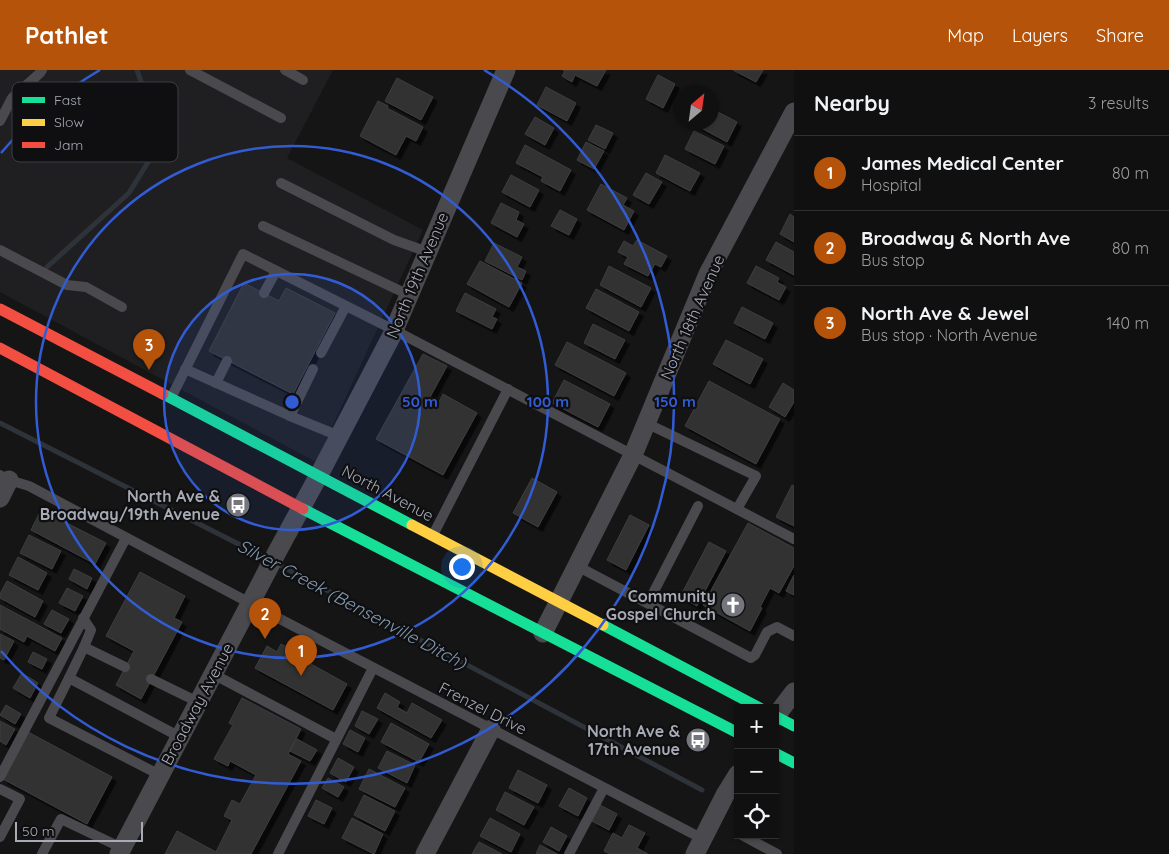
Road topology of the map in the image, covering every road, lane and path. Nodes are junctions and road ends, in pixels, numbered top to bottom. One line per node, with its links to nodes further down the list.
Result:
1 (42, 70): 6 (lane)
2 (190, 70): 9 (lane)
3 (285, 70): 5 (lane)
4 (506, 70): 14 (street, North 19th Avenue)
5 (303, 80)
6 (30, 82)
7 (12, 98): 10 (lane)
8 (794, 112): 31 (street, North 18th Avenue)
9 (281, 118)
10 (0, 120)
11 (281, 183): 14 (lane)
12 (263, 226): 17 (lane)
13 (0, 250): 19 (lane)
14 (428, 252): 17 (street, North 19th Avenue)
15 (276, 271): 16 (lane); 18 (lane); 25 (lane)
16 (264, 293)
17 (409, 295): 21 (street, North 19th Avenue)
18 (346, 306): 21 (lane); 23 (lane)
19 (122, 307)
20 (0, 309): 29 (main road, North Avenue)
21 (394, 330): 28 (lane); 32 (street, North 19th Avenue)
22 (0, 348): 38 (main road)
23 (321, 353)
24 (227, 361): 27 (lane)
25 (185, 369): 27 (lane); 29 (lane)
26 (313, 369): 30 (lane)
27 (216, 383): 30 (lane)
28 (508, 389): 33 (lane); 40 (lane)
29 (171, 398): 34 (main road, North Avenue)
30 (290, 416): 32 (lane)
31 (646, 423): 33 (street, North 18th Avenue); 39 (lane)
32 (339, 436): 34 (street, North 19th Avenue)
33 (632, 455): 39 (lane); 43 (street, North 18th Avenue)
34 (319, 475): 38 (street, Broadway Avenue); 40 (main road, North Avenue)
35 (5, 478): 36 (street); 41 (lane, Frenzel Drive)
36 (0, 498)
37 (698, 506): 46 (lane)
38 (301, 508): 44 (street, Broadway Avenue); 48 (main road)
39 (737, 509): 42 (lane)
40 (432, 536): 45 (main road, North Avenue)
41 (126, 538): 44 (lane, Frenzel Drive); 47 (lane)
42 (794, 539)
43 (577, 566): 45 (street, North 18th Avenue); 46 (lane)
44 (250, 603): 52 (lane, Frenzel Drive); 53 (street, Broadway Avenue)
45 (558, 603): 48 (street, North 18th Avenue); 58 (main road, North Avenue)
46 (648, 603): 49 (lane)
47 (83, 618): 50 (lane); 69 (lane)
48 (543, 633): 63 (main road)
49 (794, 636)
50 (84, 647): 51 (lane); 54 (lane)
51 (125, 667)
52 (373, 668): 62 (lane, Frenzel Drive); 65 (lane)
53 (213, 674): 57 (street, Broadway Avenue); 65 (lane)
54 (69, 678): 64 (lane); 68 (lane)
55 (151, 679): 57 (lane)
56 (794, 692): 59 (street)
57 (198, 702): 64 (street, Broadway Avenue)
58 (753, 704)
59 (779, 707)
60 (779, 718): 61 (main road, North Avenue)
61 (794, 726)
62 (491, 729): 71 (lane, Frenzel Drive); 79 (street)
63 (734, 731)
64 (180, 737): 68 (street, Broadway Avenue)
65 (336, 739): 78 (lane)
66 (779, 755): 67 (main road)
67 (794, 763)
68 (160, 775): 76 (street, Broadway Avenue)
69 (0, 777)
70 (734, 781): 75 (street)
71 (604, 788): 75 (lane, Frenzel Drive); 80 (lane)
72 (0, 789): 73 (lane)
73 (0, 838)
74 (750, 839): 81 (lane)
75 (703, 840)
76 (120, 851): 77 (lane)
77 (42, 854)
78 (278, 854)
79 (425, 854)
80 (569, 854)
81 (778, 854)

